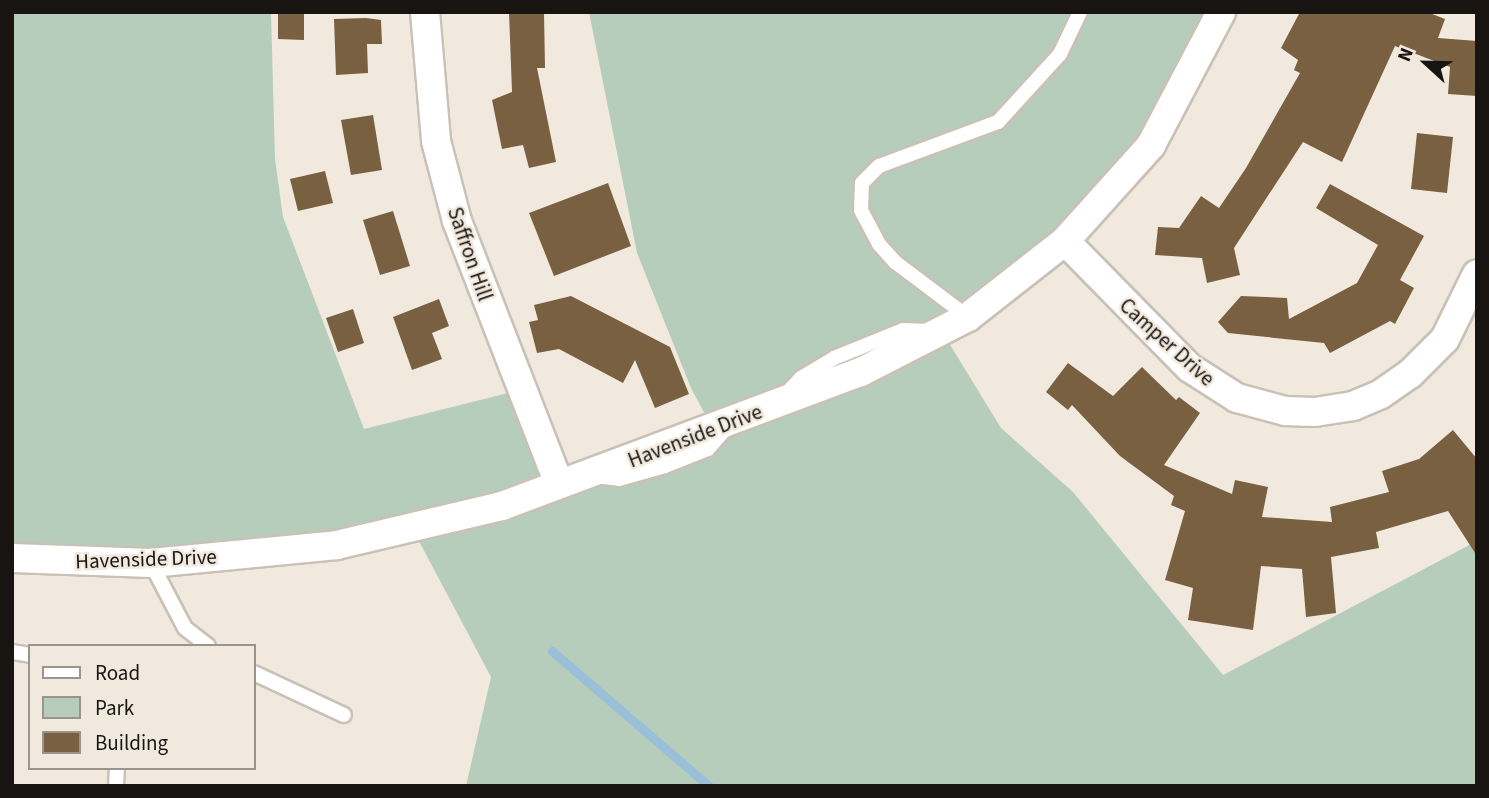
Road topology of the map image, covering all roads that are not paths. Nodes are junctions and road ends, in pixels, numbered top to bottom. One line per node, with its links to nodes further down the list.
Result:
1 (425, 12): 7 (street, Saffron Hill)
2 (1080, 12): 6 (lane)
3 (1222, 12): 4 (street, Havenside Drive)
4 (1065, 241): 5 (street, Camper Drive); 6 (street, Havenside Drive)
5 (1477, 274)
6 (968, 317): 7 (street, Havenside Drive)
7 (559, 484): 9 (street, Havenside Drive)
8 (12, 558): 9 (street, Havenside Drive)
9 (150, 563): 10 (lane)
10 (205, 644)
11 (256, 674): 12 (lane)
12 (344, 715)

